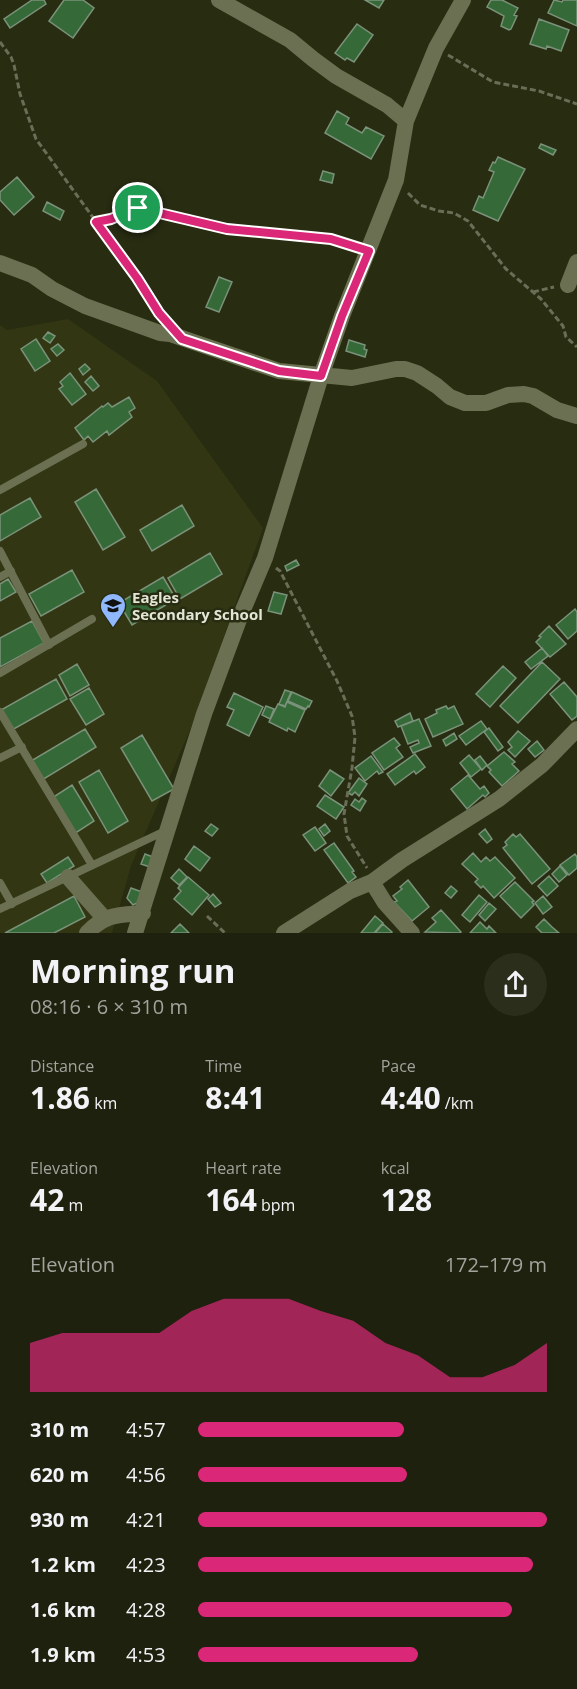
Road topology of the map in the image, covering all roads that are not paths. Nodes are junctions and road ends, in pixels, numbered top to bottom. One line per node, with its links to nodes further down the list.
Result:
1 (219, 0): 3 (street)
2 (463, 0): 3 (street)
3 (406, 121): 7 (street)
4 (577, 262): 6 (street)
5 (0, 263): 7 (street)
6 (568, 285)
7 (321, 376): 8 (street); 21 (street)
8 (577, 416)
9 (83, 444): 10 (lane)
10 (0, 490)
11 (0, 551): 12 (lane)
12 (11, 571): 13 (lane); 15 (lane)
13 (0, 577)
14 (92, 619): 15 (lane)
15 (50, 645): 16 (lane)
16 (0, 673)
17 (0, 712): 19 (lane)
18 (577, 729): 24 (street)
19 (22, 747): 20 (lane); 22 (lane)
20 (0, 758)
21 (166, 830): 22 (lane); 28 (street)
22 (92, 865): 23 (lane)
23 (68, 876): 26 (lane); 29 (street)
24 (374, 881): 32 (street); 33 (street)
25 (0, 883): 26 (lane)
26 (12, 904): 27 (lane)
27 (0, 909)
28 (142, 913): 29 (street); 31 (street)
29 (104, 918): 30 (street)
30 (87, 933)
31 (135, 933)
32 (284, 933)
33 (412, 933)

